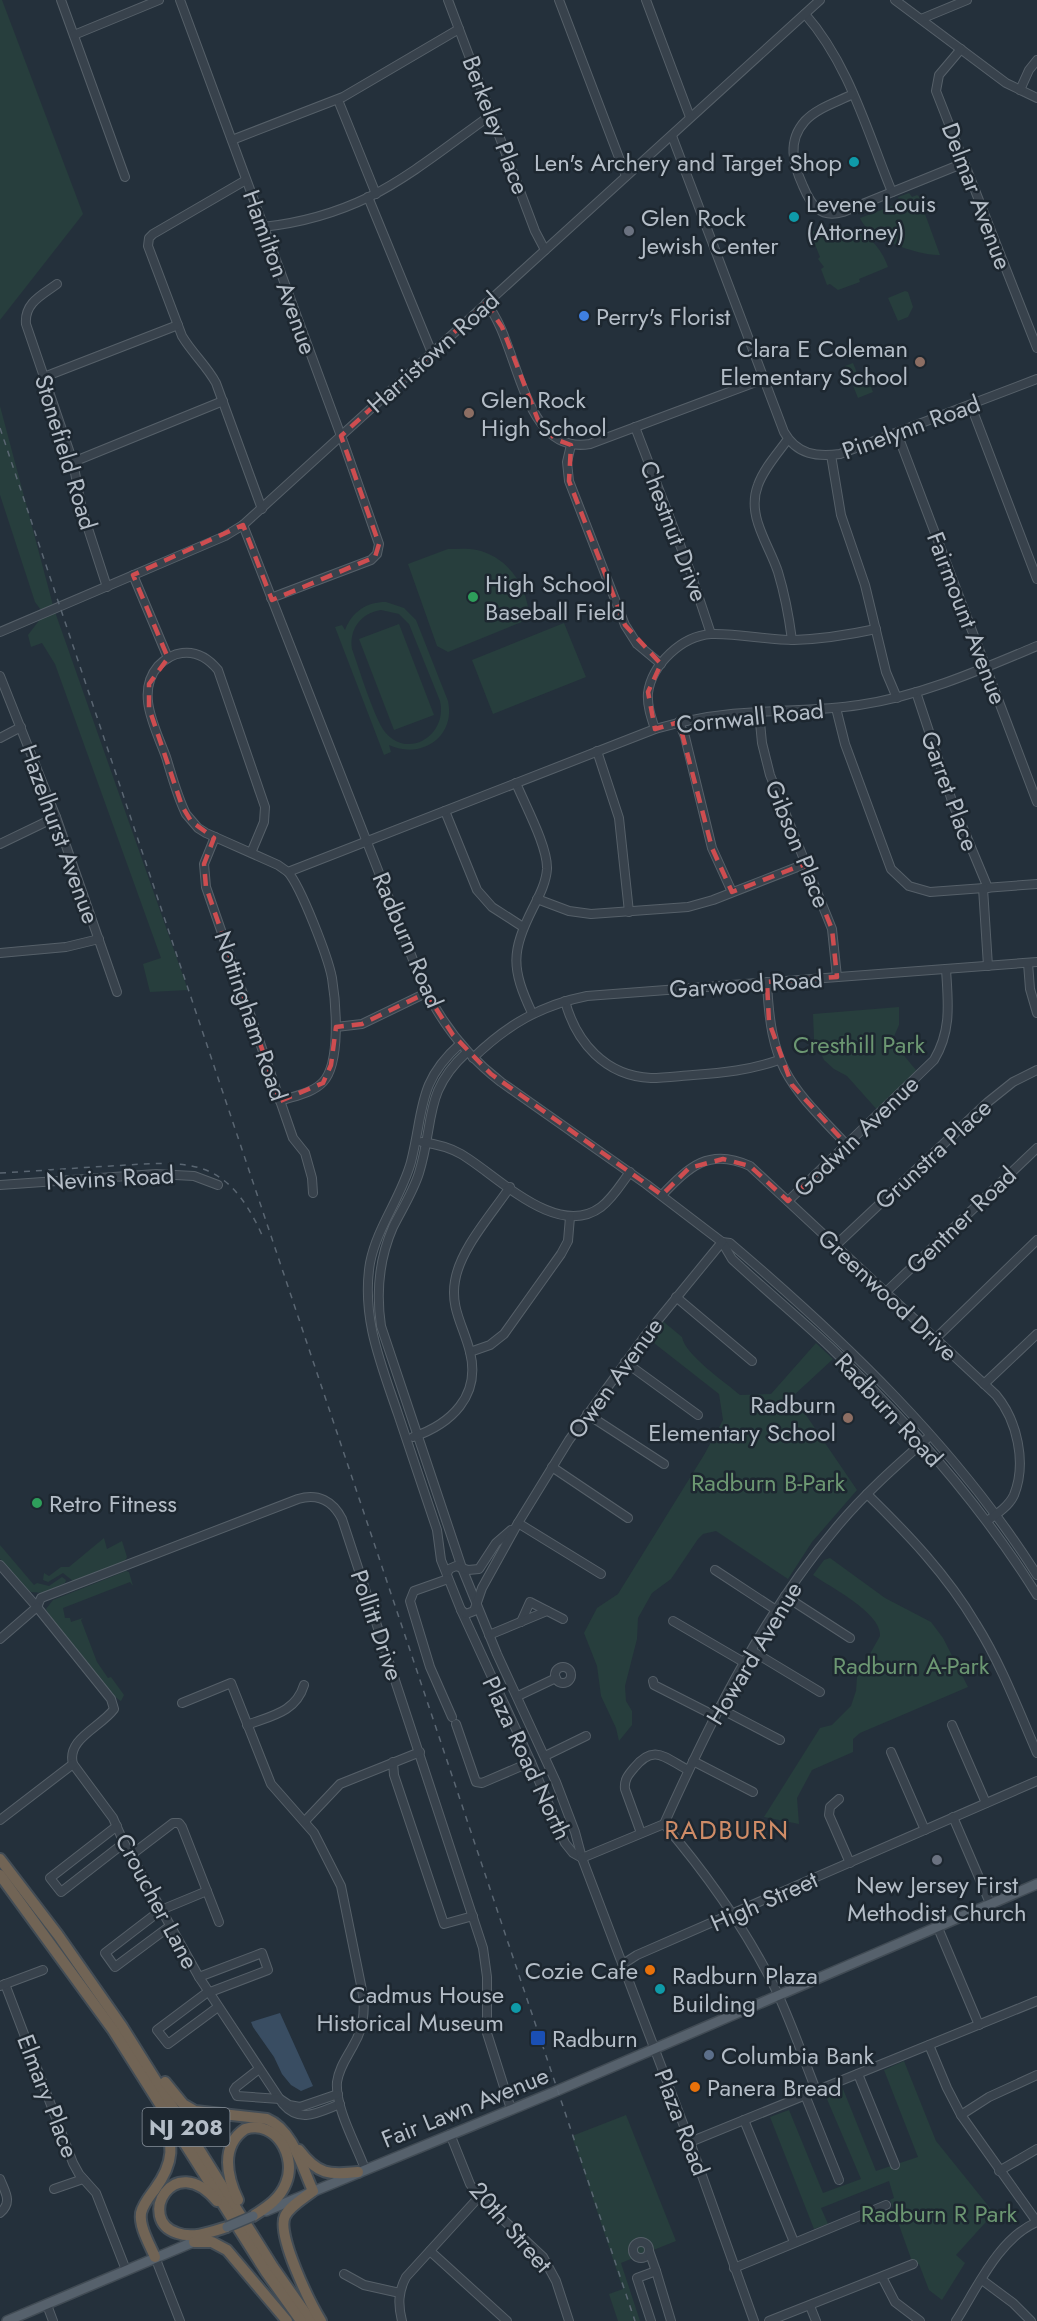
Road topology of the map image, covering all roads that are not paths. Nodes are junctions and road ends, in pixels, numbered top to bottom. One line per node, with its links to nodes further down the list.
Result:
1 (61, 0): 13 (street)
2 (159, 0): 13 (street)
3 (180, 0): 23 (street, Hamilton Avenue)
4 (448, 0): 12 (street, Berkeley Place)
5 (559, 0): 25 (street)
6 (646, 0): 21 (street)
7 (820, 0): 10 (street, Harristown Road)
8 (895, 0): 11 (street)
9 (967, 0): 11 (street)
10 (805, 14): 17 (street); 21 (street, Harristown Road)
11 (921, 19): 14 (street)
12 (459, 29): 19 (street); 20 (street, Berkeley Place)
13 (74, 35): 26 (street)
14 (961, 49): 16 (street); 24 (street, Delmar Avenue)
15 (1037, 60): 16 (street)
16 (1020, 90): 18 (street)
17 (853, 94): 28 (street); 28 (street)
18 (1037, 98)
19 (338, 100): 23 (street); 29 (street)
20 (491, 114): 29 (street); 31 (street, Berkeley Place)
21 (690, 117): 22 (street, Harristown Road)
22 (672, 136): 25 (street, Harristown Road); 38 (street)
23 (231, 140): 27 (street, Hamilton Avenue)
24 (964, 163): 28 (street); 35 (street, Delmar Avenue)
25 (626, 176): 31 (street, Harristown Road)
26 (125, 177)
27 (246, 180): 30 (street, Hamilton Avenue); 34 (street)
28 (892, 192)
29 (372, 196): 30 (street); 36 (street)
30 (264, 227): 44 (street, Hamilton Avenue)
31 (545, 250): 33 (street, Harristown Road)
32 (57, 284): 37 (street, Stonefield Road)
33 (486, 303): 36 (street, Harristown Road); 46 (street)
34 (178, 325): 37 (street); 40 (street)
35 (1037, 348)
36 (432, 353): 44 (street, Harristown Road)
37 (44, 377): 48 (street, Stonefield Road)
38 (764, 379): 42 (street); 45 (street)
39 (1037, 379): 41 (street, Pinelynn Road)
40 (223, 401): 48 (street); 49 (street)
41 (971, 406): 43 (street, Pinelynn Road); 52 (street)
42 (635, 427): 46 (street); 57 (street, Chestnut Drive)
43 (897, 434): 47 (street, Pinelynn Road); 62 (street, Fairmount Avenue)
44 (341, 436): 49 (street, Harristown Road); 54 (street, Hamilton Avenue)
45 (788, 439): 47 (street, Pinelynn Road); 58 (street)
46 (571, 445): 61 (street)
47 (831, 455): 56 (street)
48 (73, 462): 53 (street, Stonefield Road)
49 (262, 509): 50 (street, Harristown Road)
50 (243, 525): 51 (street, Harristown Road); 54 (street, Radburn Road)
51 (133, 575): 53 (street, Harristown Road); 60 (street)
52 (1037, 579)
53 (106, 587): 55 (street, Harristown Road)
54 (271, 598): 78 (street, Radburn Road)
55 (1, 629)
56 (876, 629): 58 (street); 65 (street)
57 (711, 634): 58 (street); 61 (street)
58 (792, 640)
59 (1037, 646): 62 (street, Cornwall Road)
60 (168, 657): 77 (street); 80 (street)
61 (661, 664): 70 (street)
62 (986, 668): 64 (street, Cornwall Road); 74 (street, Fairmount Avenue)
63 (0, 676): 69 (street, Hazelhurst Avenue)
64 (916, 693): 65 (street, Cornwall Road); 84 (street, Garret Place)
65 (897, 698): 66 (street, Cornwall Road)
66 (836, 708): 67 (street, Cornwall Road); 84 (street)
67 (759, 712): 68 (street, Cornwall Road); 81 (street, Gibson Place)
68 (679, 722): 70 (street, Cornwall Road); 85 (street)
69 (21, 727): 71 (street); 76 (street, Hazelhurst Avenue)
70 (655, 729): 72 (street, Cornwall Road)
71 (0, 738)
72 (597, 751): 73 (street, Cornwall Road); 87 (street)
73 (516, 783): 75 (street, Cornwall Road); 86 (street)
74 (1037, 802)
75 (445, 811): 78 (street, Cornwall Road); 88 (street)
76 (56, 817): 79 (street); 89 (street, Hazelhurst Avenue)
77 (215, 837): 80 (street); 107 (street, Nottingham Road)
78 (366, 840): 82 (street, Cornwall Road); 98 (street, Radburn Road)
79 (0, 844)
80 (251, 852): 82 (street)
81 (805, 864): 85 (street); 95 (street, Gibson Place)
82 (288, 872): 102 (street)
83 (1037, 884): 84 (street)
84 (986, 888): 93 (street, Garret Place)
85 (732, 892): 87 (street)
86 (537, 899): 87 (street); 88 (street)
87 (629, 912)
88 (523, 927): 100 (street)
89 (99, 939): 90 (street); 97 (street, Hazelhurst Avenue)
90 (0, 952)
91 (1037, 962): 92 (street, Garwood Road)
92 (1028, 963): 93 (street, Garwood Road); 101 (street)
93 (988, 966): 94 (street, Garwood Road)
94 (946, 969): 95 (street, Garwood Road); 110 (street, Godwin Avenue)
95 (837, 977): 96 (street, Garwood Road)
96 (767, 982): 99 (street, Garwood Road); 105 (street)
97 (117, 992)
98 (426, 993): 102 (street); 103 (street, Radburn Road)
99 (565, 1001): 100 (street, Garwood Road); 105 (street)
100 (532, 1013): 104 (street, Garwood Road)
101 (1037, 1013)
102 (336, 1027): 107 (street)
103 (460, 1044): 104 (street, Radburn Road); 108 (street, Plaza Road North)
104 (470, 1055): 109 (street, Plaza Road North); 112 (street, Radburn Road)
105 (779, 1060): 110 (street)
106 (1037, 1070): 122 (street, Grunstra Place)
107 (280, 1101): 116 (street, Nottingham Road)
108 (415, 1140): 109 (street); 123 (street, Plaza Road North)
109 (426, 1142): 115 (street); 124 (street, Plaza Road North)
110 (847, 1145): 118 (street, Godwin Avenue)
111 (1037, 1148): 125 (street, Gentner Road)
112 (630, 1172): 117 (street, Radburn Road); 119 (street)
113 (0, 1185): 114 (street, Nevins Road)
114 (218, 1185)
115 (510, 1187): 119 (street); 129 (street)
116 (313, 1193)
117 (662, 1195): 118 (street, Greenwood Drive); 121 (street, Radburn Road)
118 (788, 1201): 122 (street, Greenwood Drive)
119 (570, 1217): 129 (street)
120 (1037, 1240): 128 (street)
121 (722, 1242): 126 (street, Owen Avenue); 136 (street, Radburn Road); 138 (street, Radburn Road)
122 (835, 1246): 125 (street, Greenwood Drive)
123 (368, 1284): 124 (street); 137 (street, Plaza Road North)
124 (378, 1284): 135 (street, Plaza Road North)
125 (885, 1293): 128 (street, Greenwood Drive)
126 (676, 1296): 130 (street); 131 (street, Owen Avenue)
127 (1037, 1334): 132 (street)
128 (935, 1339): 132 (street, Greenwood Drive)
129 (470, 1352): 135 (street)
130 (752, 1361)
131 (625, 1362): 133 (street, Owen Avenue); 134 (street)
132 (984, 1384): 142 (street, Greenwood Drive)
133 (587, 1414): 139 (street); 140 (street, Owen Avenue)
134 (698, 1416)
135 (417, 1436): 137 (street); 147 (street, Plaza Road North)
136 (930, 1436): 138 (street, Howard Avenue); 142 (street, Radburn Road)
137 (406, 1440): 151 (street, Plaza Road North)
138 (922, 1443): 141 (street, Howard Avenue); 144 (street, Radburn Road)
139 (664, 1464)
140 (552, 1467): 143 (street); 145 (street, Owen Avenue)
141 (867, 1494): 153 (street, Howard Avenue); 189 (street)
142 (996, 1515): 144 (street, Greenwood Drive); 150 (street, Radburn Road)
143 (628, 1518)
144 (987, 1521): 152 (street, Radburn Road)
145 (518, 1523): 147 (street, Owen Avenue); 149 (street); 154 (street, Owen Avenue)
146 (0, 1565): 155 (street)
147 (462, 1568): 151 (street, Owen Avenue); 154 (street, Plaza Road North)
148 (715, 1570): 157 (street)
149 (601, 1574)
150 (1037, 1575)
151 (448, 1577): 156 (street, Plaza Road North); 193 (street)
152 (1037, 1595)
153 (785, 1596): 157 (street, Howard Avenue); 163 (street)
154 (477, 1606): 156 (street); 162 (street, Plaza Road North)
155 (37, 1607): 164 (street); 187 (street, Pollitt Drive); 194 (street)
156 (460, 1610): 167 (street, Plaza Road North)
157 (776, 1610): 165 (street, Howard Avenue)
158 (547, 1611): 159 (street); 161 (street); 161 (street)
159 (563, 1619)
160 (674, 1621): 168 (street)
161 (521, 1622): 162 (street)
162 (489, 1635): 166 (street, Plaza Road North)
163 (850, 1638)
164 (0, 1640)
165 (752, 1651): 168 (street, Howard Avenue); 174 (street)
166 (498, 1654): 167 (street); 169 (street, Plaza Road North)
167 (483, 1661): 171 (street, Plaza Road North)
168 (745, 1662): 177 (street, Howard Avenue)
169 (507, 1674): 171 (street); 175 (street, Plaza Road North)
170 (556, 1678): 175 (street)
171 (492, 1679): 182 (street, Plaza Road North)
172 (653, 1681): 178 (street)
173 (304, 1685): 180 (street)
174 (820, 1692)
175 (518, 1696): 179 (street, Plaza Road North)
176 (182, 1703): 180 (street)
177 (719, 1708): 178 (street, Howard Avenue); 185 (street)
178 (715, 1716): 191 (street, Howard Avenue)
179 (528, 1719): 182 (street); 184 (street, Plaza Road North)
180 (247, 1725): 204 (street)
181 (952, 1725): 201 (street)
182 (514, 1726): 186 (street, Plaza Road North)
183 (586, 1736): 190 (street)
184 (536, 1737): 186 (street); 190 (street, Plaza Road North)
185 (780, 1740)
186 (522, 1743): 193 (street, Plaza Road North)
187 (420, 1752): 192 (street); 220 (street, Pollitt Drive)
188 (891, 1752): 207 (street)
189 (1037, 1753)
190 (545, 1756): 196 (street, Plaza Road North)
191 (693, 1761): 195 (street, Howard Avenue); 199 (street)
192 (393, 1762): 204 (street); 220 (street)
193 (531, 1762): 198 (street, Plaza Road North)
194 (73, 1764): 203 (street); 206 (street, Croucher Lane)
195 (688, 1770): 205 (street, Howard Avenue); 208 (street)
196 (554, 1778): 198 (street); 211 (street, Plaza Road North)
197 (1037, 1781): 201 (street, High Street)
198 (541, 1784): 211 (street, Plaza Road North)
199 (753, 1792)
200 (839, 1799): 213 (street)
201 (986, 1803): 202 (street, High Street)
202 (953, 1817): 207 (street, High Street); 217 (street)
203 (0, 1820)
204 (305, 1821): 241 (street)
205 (664, 1824): 208 (street); 219 (street)
206 (117, 1826): 209 (street, Croucher Lane); 209 (street)
207 (925, 1830): 213 (street, High Street)
208 (641, 1833): 211 (street)
209 (124, 1843): 210 (street, Croucher Lane)
210 (131, 1856): 216 (street); 218 (street, Croucher Lane)
211 (582, 1858): 224 (street, Plaza Road)
212 (0, 1859): 231 (highway, NJ 208)
213 (850, 1863): 219 (street, High Street)
214 (0, 1875): 236 (highway, NJ 208)
215 (1037, 1884): 217 (main road, Fair Lawn Avenue)
216 (207, 1891): 218 (street); 221 (street)
217 (990, 1903): 223 (main road, Fair Lawn Avenue)
218 (161, 1910): 222 (street, Croucher Lane); 222 (street)
219 (732, 1915): 224 (street, High Street); 229 (street)
220 (473, 1916): 245 (street, Pollitt Drive)
221 (219, 1922)
222 (170, 1926): 226 (street, Croucher Lane)
223 (938, 1928): 229 (main road, Fair Lawn Avenue); 233 (street)
224 (622, 1964): 235 (street, Plaza Road)
225 (42, 1970): 227 (street)
226 (199, 1977): 228 (street, Croucher Lane); 228 (street)
227 (2, 1985): 256 (street, Elmary Place)
228 (208, 1993): 232 (street, Croucher Lane); 232 (street)
229 (777, 1994): 235 (main road, Fair Lawn Avenue); 240 (street)
230 (1037, 2001): 233 (street)
231 (109, 2007): 248 (highway); 268 (highway, NJ 208)
232 (218, 2007): 237 (street, Croucher Lane)
233 (979, 2025): 234 (street)
234 (929, 2045): 238 (street); 246 (street)
235 (654, 2048): 245 (main road, Fair Lawn Avenue); 250 (street, Plaza Road)
236 (132, 2058): 268 (highway, NJ 208); 271 (highway)
237 (259, 2069): 243 (street, Croucher Lane); 243 (street)
238 (858, 2074): 240 (street); 252 (street)
239 (1037, 2074): 246 (street)
240 (816, 2090): 242 (street)
241 (338, 2094): 243 (street); 244 (street)
242 (805, 2095): 247 (street); 257 (street)
243 (280, 2099): 244 (street, Croucher Lane)
244 (340, 2104): 253 (street)
245 (511, 2109): 249 (main road, Fair Lawn Avenue)
246 (961, 2115): 254 (street)
247 (744, 2120): 250 (street); 267 (street)
248 (286, 2133): 253 (highway); 259 (highway)
249 (450, 2134): 253 (main road, Fair Lawn Avenue); 260 (street, 20th Street)
250 (690, 2142): 273 (street, Plaza Road)
251 (1037, 2149): 254 (street)
252 (895, 2165)
253 (362, 2170): 259 (main road, Fair Lawn Avenue)
254 (999, 2171): 264 (street)
255 (0, 2179): 262 (street)
256 (83, 2179): 258 (street); 274 (street, Elmary Place)
257 (839, 2180)
258 (54, 2189)
259 (313, 2191): 263 (main road, Fair Lawn Avenue); 288 (highway)
260 (479, 2197): 269 (street); 291 (street, 20th Street)
261 (886, 2205): 267 (street)
262 (0, 2213)
263 (253, 2216): 265 (main road, Fair Lawn Avenue, bridge); 268 (highway)
264 (1037, 2222): 278 (street)
265 (227, 2227): 266 (main road, Fair Lawn Avenue); 268 (highway)
266 (194, 2242): 271 (main road, Fair Lawn Avenue); 285 (highway)
267 (794, 2242): 273 (street)
268 (258, 2251): 286 (highway, NJ 208); 287 (highway, NJ 208)
269 (430, 2251): 279 (street); 290 (street)
270 (649, 2251): 275 (street)
271 (155, 2257): 274 (main road, Fair Lawn Avenue); 284 (street)
272 (913, 2264): 277 (street)
273 (734, 2268): 294 (street, Plaza Road)
274 (126, 2270): 280 (main road, Fair Lawn Avenue)
275 (656, 2271): 292 (street); 293 (street)
276 (344, 2274): 279 (street)
277 (882, 2277): 281 (street); 297 (street)
278 (982, 2280): 298 (street); 299 (street)
279 (400, 2293): 289 (street)
280 (47, 2305): 282 (main road, Fair Lawn Avenue); 283 (street)
281 (810, 2306): 295 (street); 296 (street)
282 (7, 2321)
283 (53, 2321)
284 (180, 2321)
285 (287, 2321)
286 (301, 2321)
287 (311, 2321)
288 (321, 2321)
289 (402, 2321)
290 (507, 2321)
291 (569, 2321)
292 (651, 2321)
293 (671, 2321)
294 (754, 2321)
295 (769, 2321)
296 (816, 2321)
297 (920, 2321)
298 (956, 2321)
299 (1030, 2321)

